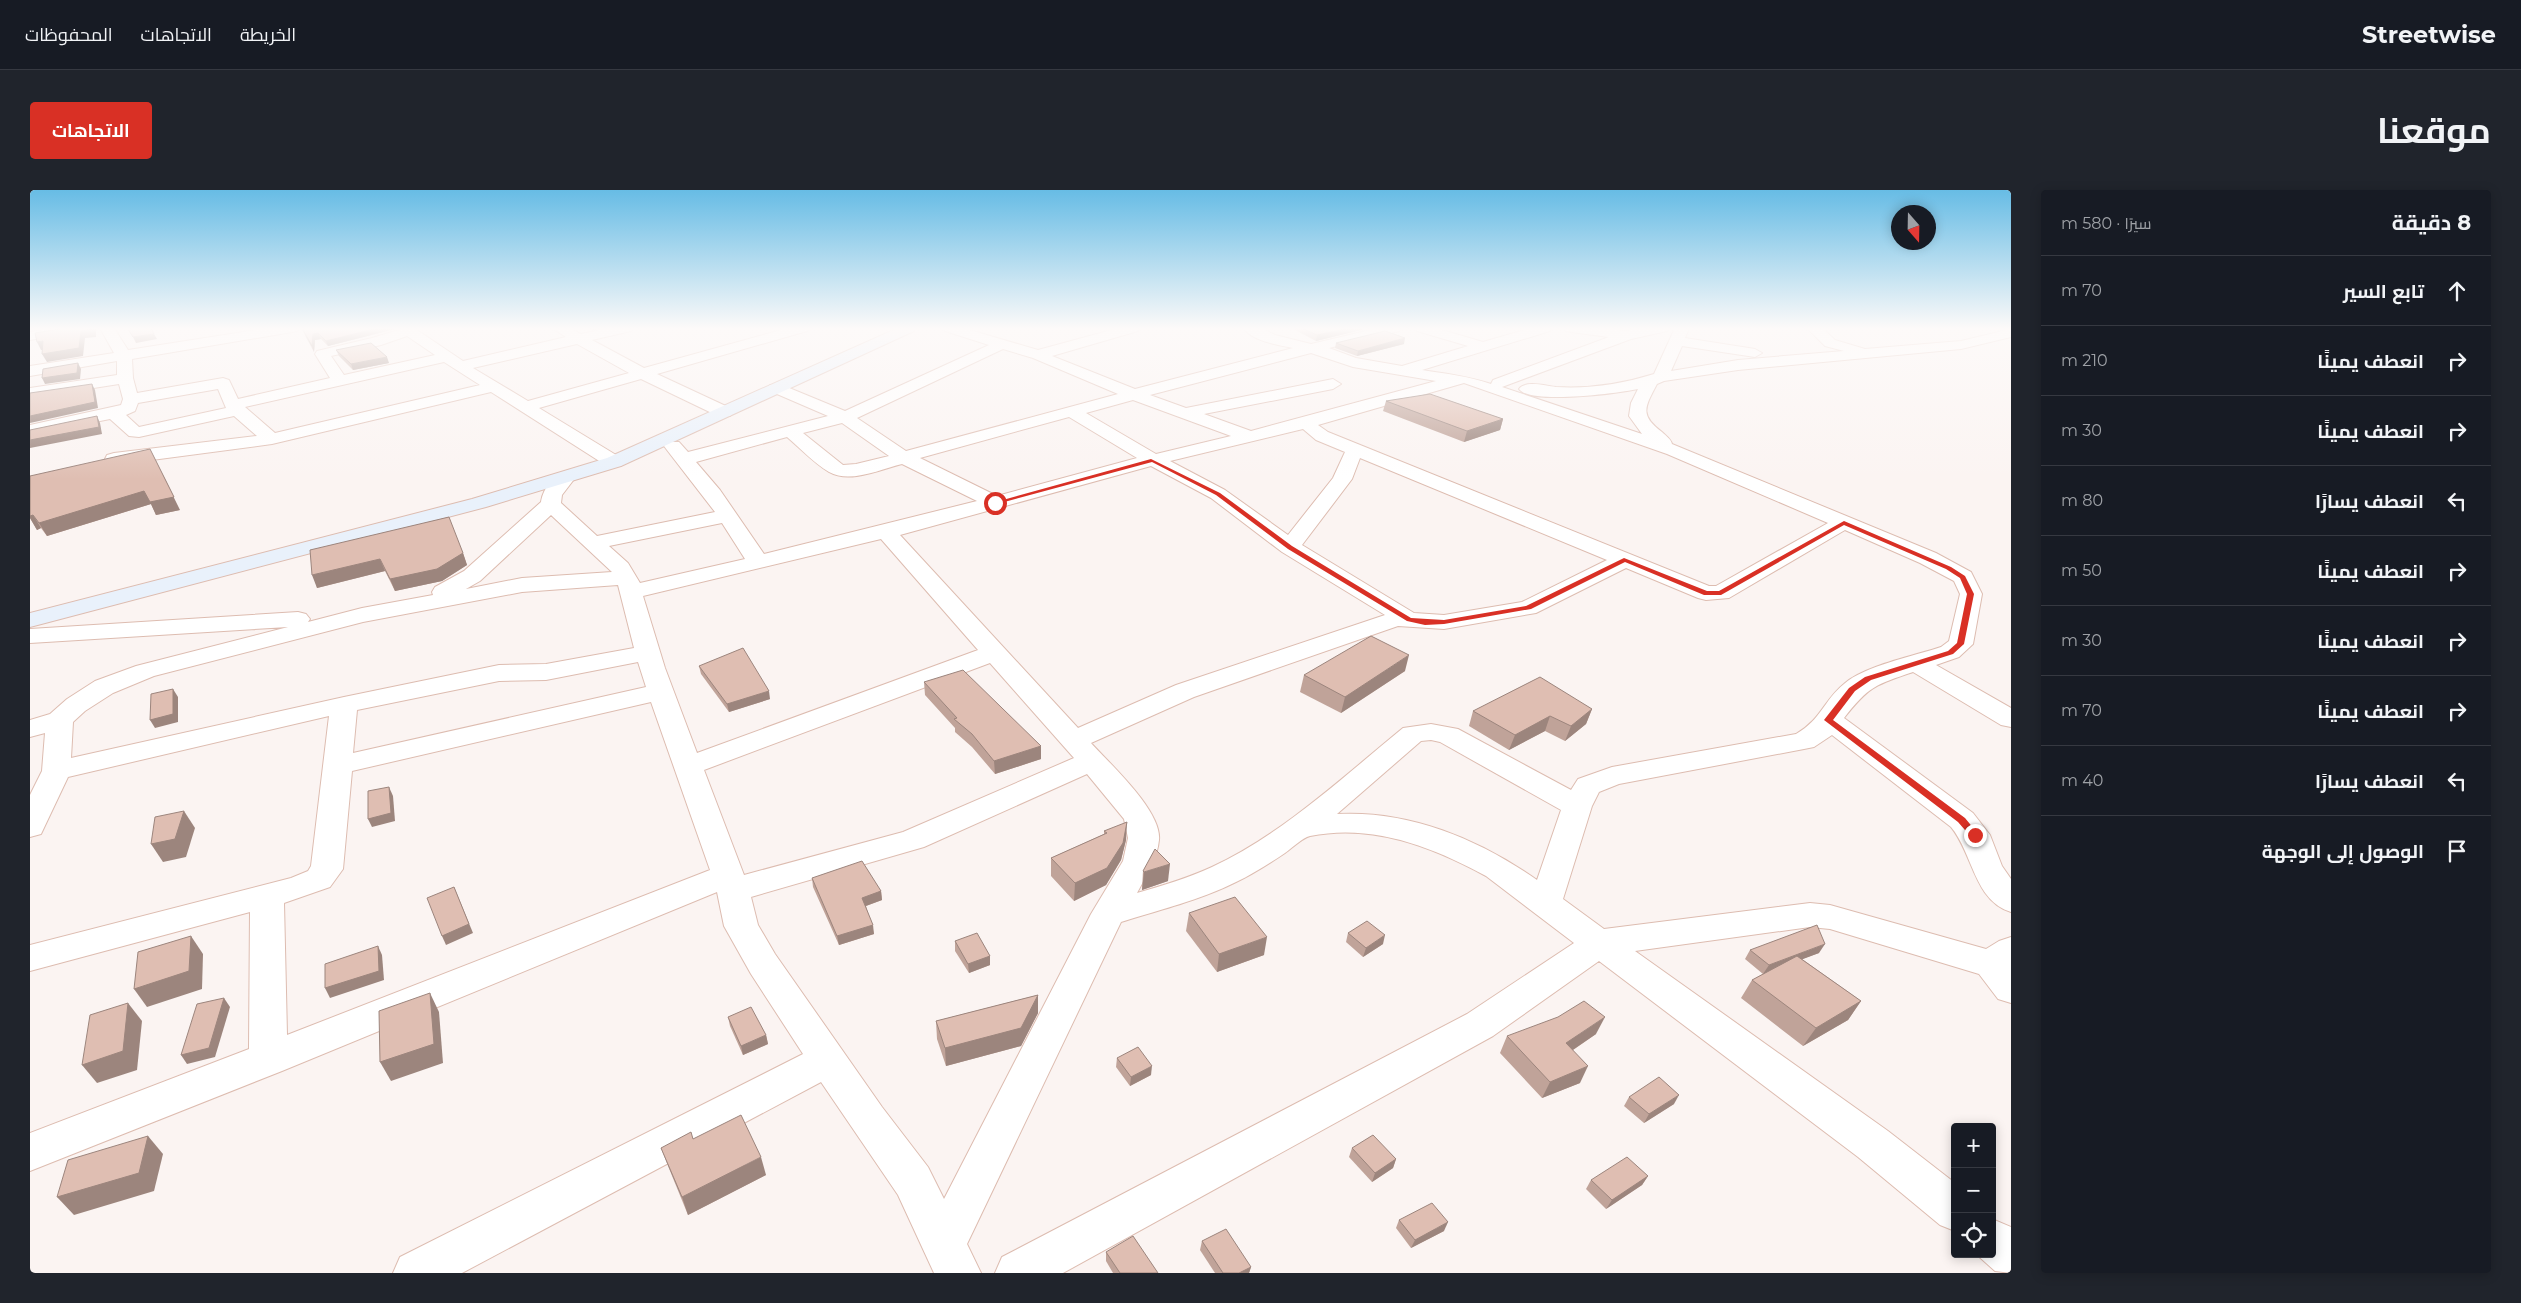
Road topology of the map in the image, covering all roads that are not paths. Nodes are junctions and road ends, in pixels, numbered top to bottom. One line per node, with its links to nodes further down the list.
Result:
1 (125, 378): 23 (street)
2 (122, 379): 21 (street)
3 (355, 379): 15 (street)
4 (479, 379): 19 (street)
5 (622, 379): 25 (street)
6 (653, 379): 27 (street)
7 (796, 379): 20 (street)
8 (927, 379): 30 (street)
9 (1096, 379): 22 (street)
10 (1195, 379): 22 (street)
11 (1342, 379): 17 (street)
12 (1449, 379): 16 (street)
13 (1511, 379): 18 (street)
14 (1656, 379): 18 (street); 38 (street)
15 (340, 381): 24 (street)
16 (1464, 381): 18 (street); 31 (street); 38 (street)
17 (1333, 384): 29 (street); 31 (street)
18 (1495, 385)
19 (493, 387): 25 (street); 35 (street)
20 (776, 388): 27 (street); 30 (street)
21 (30, 393)
22 (1133, 394): 26 (street); 29 (street)
23 (131, 399): 24 (street); 28 (street)
24 (236, 407): 28 (street); 35 (street)
25 (525, 407): 42 (street)
26 (1071, 411): 39 (street); 41 (street)
27 (724, 412): 36 (street)
28 (114, 413): 32 (street)
29 (1185, 413): 34 (street)
30 (845, 417): 33 (street); 39 (street)
31 (1308, 422): 34 (street); 37 (street)
32 (30, 430)
33 (791, 432): 39 (street); 40 (street)
34 (1250, 437): 41 (street)
35 (272, 439): 43 (street)
36 (668, 439): 40 (street); 42 (street)
37 (1355, 450): 50 (street); 51 (street)
38 (1673, 450): 47 (street)
39 (903, 457): 45 (street)
40 (684, 459): 46 (street)
41 (1153, 460): 45 (street); 50 (street)
42 (614, 462): 44 (street)
43 (95, 463)
44 (558, 491): 49 (street); 54 (street); 56 (street)
45 (995, 503): 48 (street)
46 (728, 516): 49 (street); 52 (street)
47 (1844, 522): 51 (street); 61 (street)
48 (886, 532): 52 (street); 59 (street)
49 (592, 543): 53 (street)
50 (1290, 547): 57 (street)
51 (1624, 560): 57 (street)
52 (759, 563): 53 (street)
53 (629, 585): 54 (street); 60 (street)
54 (407, 607): 55 (street)
55 (362, 615): 58 (street); 65 (street)
56 (30, 620)
57 (1409, 620): 68 (street)
58 (30, 636)
59 (995, 652): 68 (street); 70 (street)
60 (647, 653): 62 (street); 63 (street)
61 (1917, 664): 64 (street); 66 (street)
62 (661, 692): 69 (street); 70 (street)
63 (344, 705): 69 (street); 71 (street)
64 (2011, 719)
65 (60, 720): 67 (street); 71 (street)
66 (1828, 720): 72 (street); 77 (street)
67 (30, 729)
68 (1083, 751): 75 (street); 79 (street)
69 (338, 765): 76 (street)
70 (688, 766): 75 (street)
71 (56, 771): 74 (street)
72 (1577, 806): 73 (street); 78 (street)
73 (1303, 826): 78 (street); 79 (street)
74 (30, 827)
75 (730, 882): 83 (street); 84 (street)
76 (267, 895): 81 (street); 83 (street)
77 (2011, 900)
78 (1546, 902): 80 (street)
79 (1108, 914): 89 (street)
80 (1601, 942): 82 (street); 86 (street); 91 (street)
81 (30, 958)
82 (2004, 968)
83 (268, 1060): 85 (street)
84 (828, 1060): 89 (street); 90 (street)
85 (30, 1152)
86 (1951, 1207)
87 (1996, 1243): 88 (street)
88 (2011, 1255)
89 (951, 1258)
90 (416, 1273)
91 (1018, 1273)

